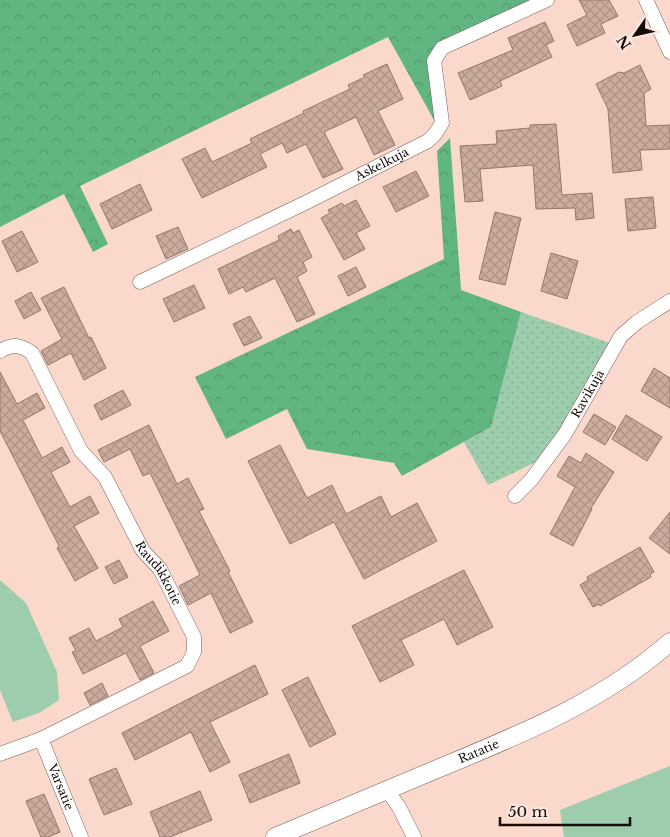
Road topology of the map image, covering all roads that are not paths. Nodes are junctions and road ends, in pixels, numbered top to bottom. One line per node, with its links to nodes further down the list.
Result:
1 (547, 0): 4 (street, Askelkuja)
2 (646, 0): 3 (street)
3 (670, 52)
4 (140, 282)
5 (670, 301): 7 (street, Ravikuja)
6 (0, 351): 9 (street, Raudikkotie)
7 (515, 496)
8 (670, 642): 11 (street, Ratatie)
9 (41, 739): 10 (street, Raudikkotie); 12 (street, Varsatie)
10 (0, 754)
11 (387, 790): 13 (street, Ratatie); 14 (street)
12 (81, 837)
13 (275, 837)
14 (414, 837)

